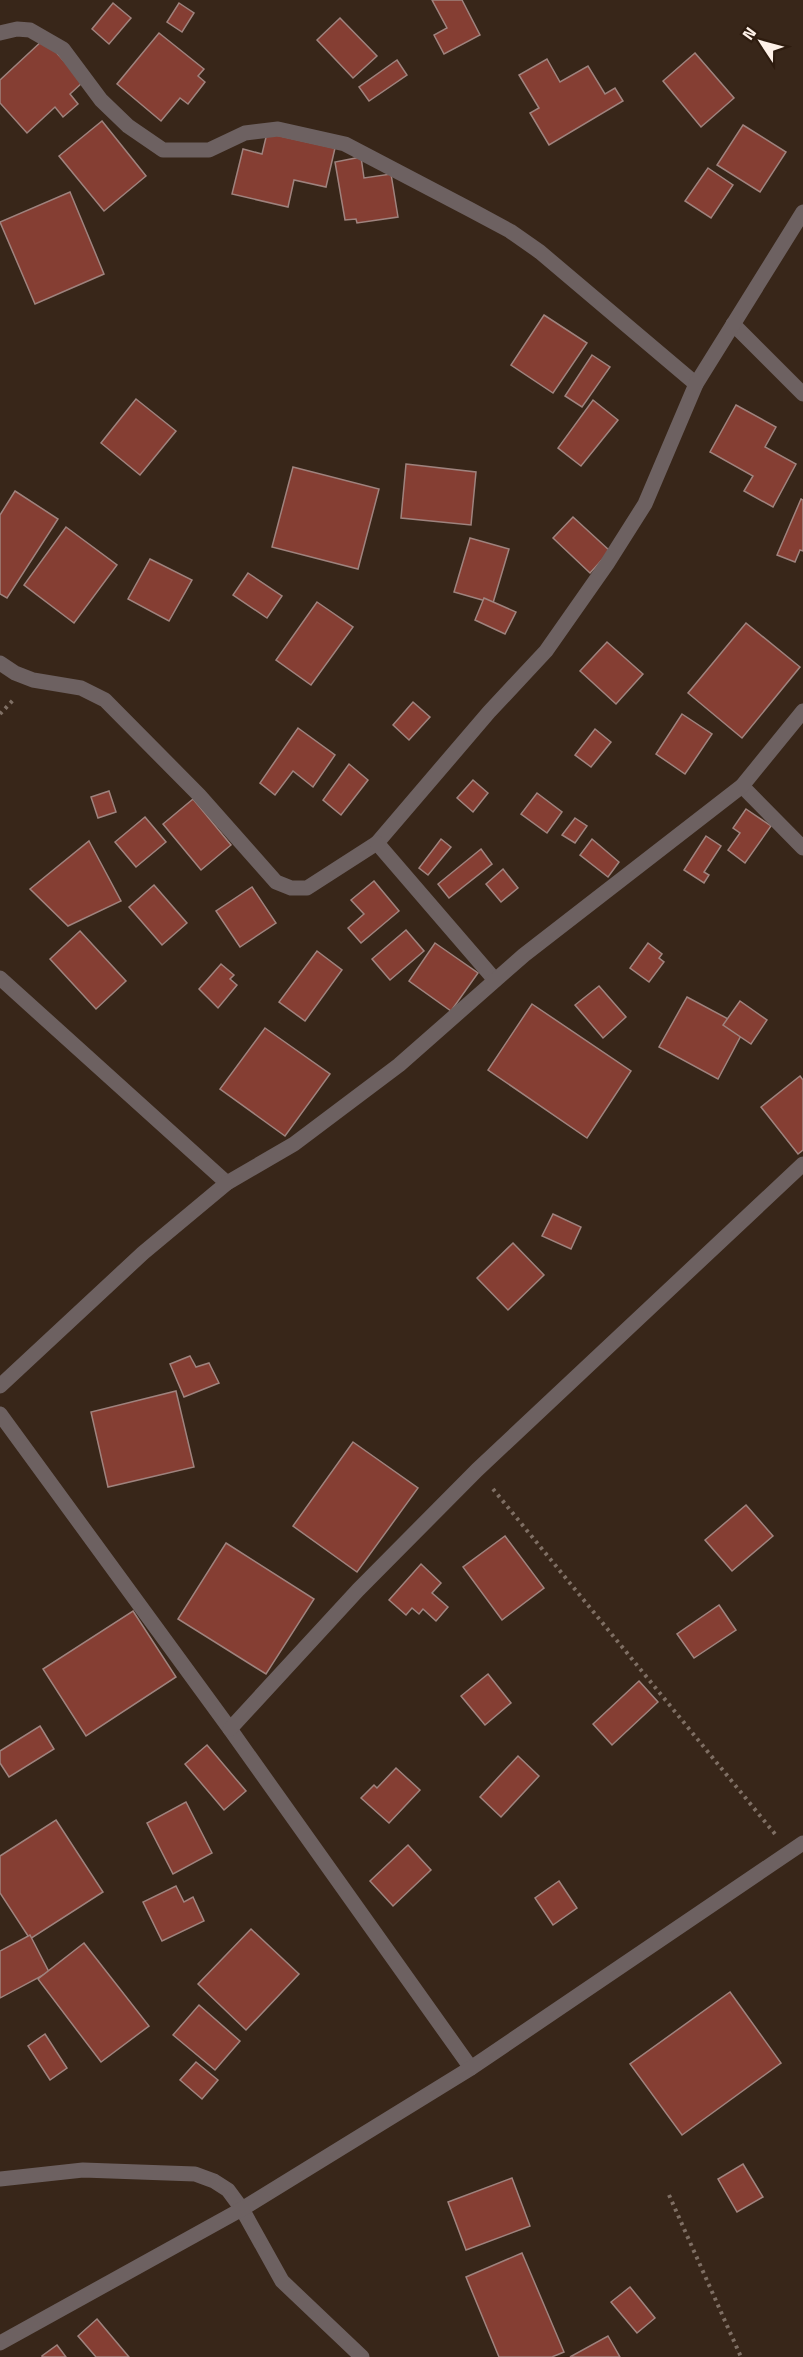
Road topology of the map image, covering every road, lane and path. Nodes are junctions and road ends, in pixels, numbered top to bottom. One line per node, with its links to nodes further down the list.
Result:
1 (0, 33): 4 (street)
2 (803, 212): 3 (street)
3 (733, 324): 4 (street); 5 (street)
4 (696, 384): 9 (street)
5 (803, 394)
6 (0, 663): 9 (street)
7 (803, 711): 8 (street)
8 (742, 786): 10 (street); 12 (street)
9 (377, 843): 12 (street)
10 (803, 848)
11 (0, 978): 14 (street)
12 (495, 980): 14 (street)
13 (803, 1164): 17 (street)
14 (227, 1183): 15 (street)
15 (0, 1386)
16 (0, 1414): 18 (street)
17 (477, 1470): 18 (street); 20 (path)
18 (230, 1729): 21 (street)
19 (803, 1843): 20 (street)
20 (789, 1852): 21 (street)
21 (471, 2068): 24 (street)
22 (0, 2179): 24 (street)
23 (669, 2195): 27 (path)
24 (242, 2209): 25 (street); 26 (street)
25 (0, 2343)
26 (362, 2357)
27 (741, 2357)

